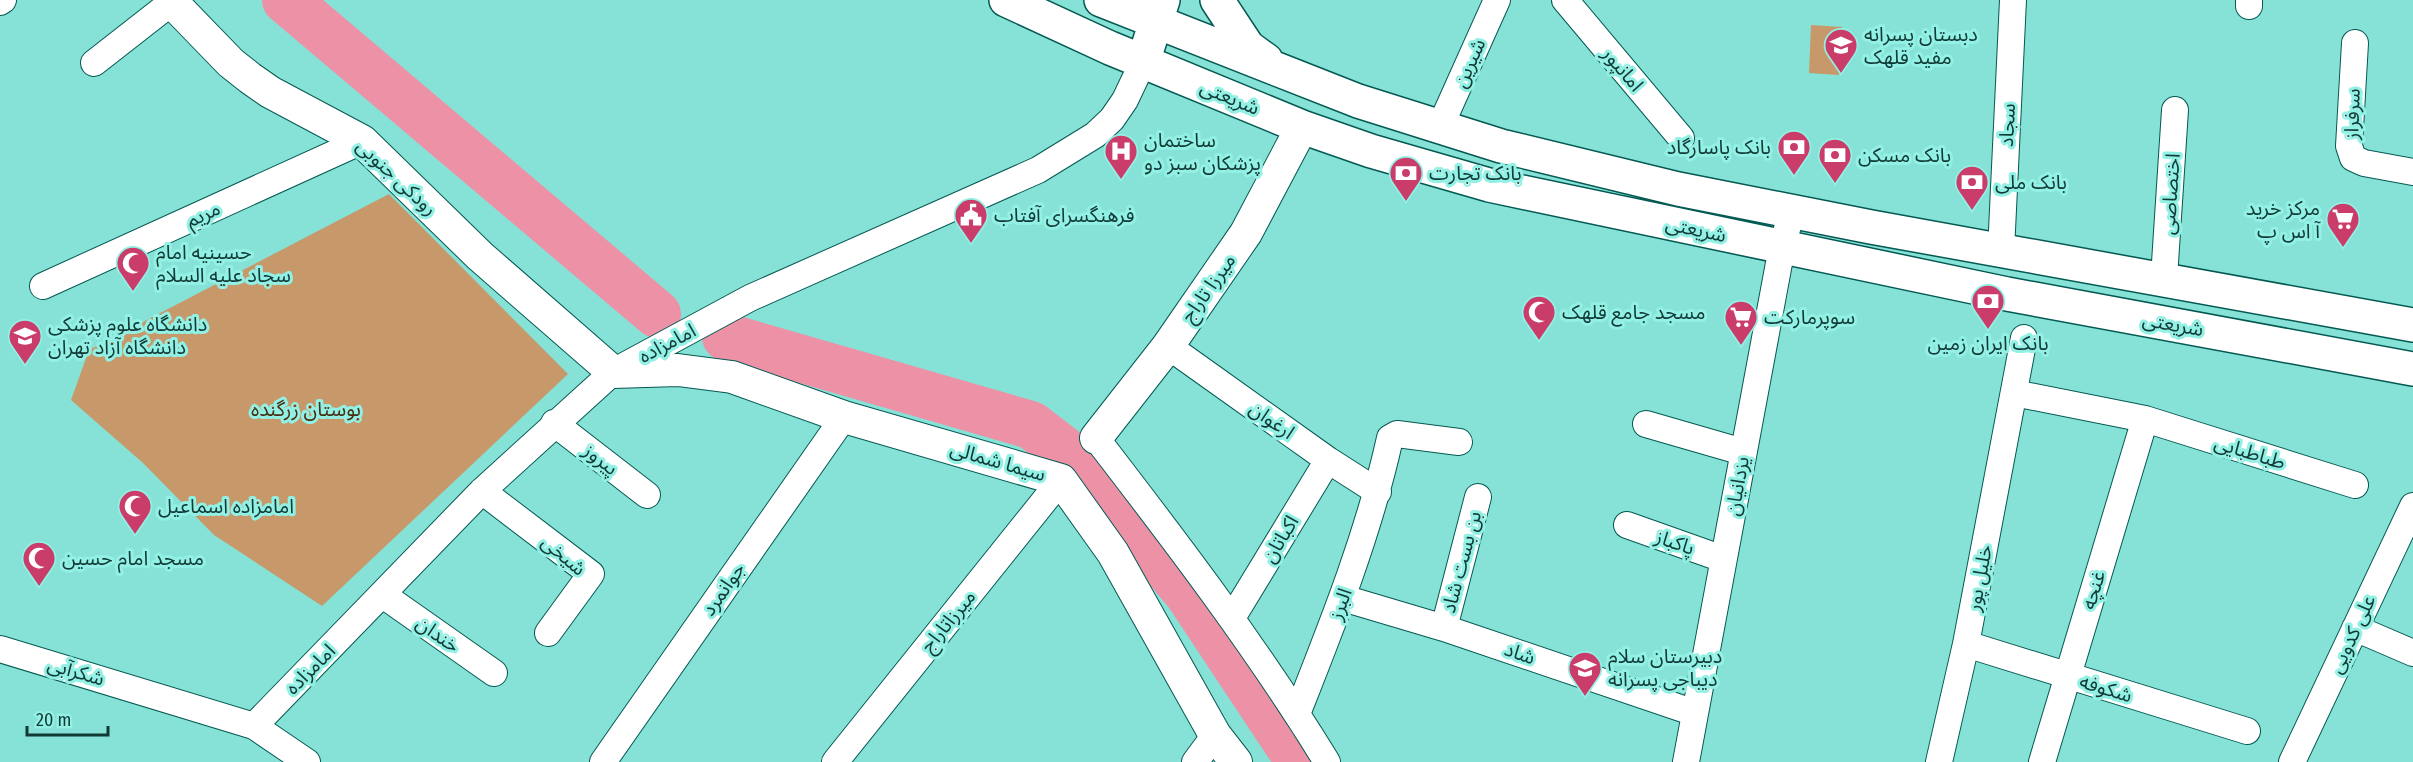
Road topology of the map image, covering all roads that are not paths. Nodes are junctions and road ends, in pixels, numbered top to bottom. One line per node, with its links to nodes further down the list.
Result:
1 (1006, 0): 9 (main road, شریعتی)
2 (1217, 0): 12 (main road)
3 (1497, 0): 15 (street, شیرین)
4 (1565, 0): 16 (street, امانپور)
5 (2013, 0): 21 (street, سجاد)
6 (171, 1): 11 (street); 17 (street, رودکی جنوبی)
7 (1135, 7): 9 (main road); 10 (main road); 12 (main road, شریعتی)
8 (2355, 43): 18 (street, سرفراز)
9 (1110, 48): 10 (main road, شریعتی)
10 (1143, 62): 14 (main road, شریعتی); 28 (street, امامزاده)
11 (94, 63)
12 (1285, 73): 15 (main road, شریعتی)
13 (2175, 110): 22 (street, اختصاصی)
14 (1302, 127): 20 (main road, شریعتی); 26 (street, میرزا تاراج)
15 (1440, 127): 19 (main road, شریعتی)
16 (1681, 138)
17 (362, 141): 23 (street, مریم); 28 (street, رودکی جنوبی)
18 (2413, 172)
19 (1792, 211): 20 (street, یزدانیان); 21 (main road, شریعتی)
20 (1782, 247): 27 (main road, شریعتی); 36 (street, یزدانیان)
21 (2001, 251): 22 (main road, شریعتی)
22 (2164, 278): 24 (main road, شریعتی)
23 (43, 286)
24 (2413, 325)
25 (2024, 338): 29 (street, خلیل‌ پور)
26 (1168, 346): 34 (street, میرزا تاراج); 37 (street, ارغوان)
27 (2413, 369)
28 (613, 372): 30 (street, سیما شمالی); 32 (street, امامزاده)
29 (2014, 393): 31 (street); 53 (street, خلیل‌ پور)
30 (844, 417): 38 (street, سیما شمالی); 64 (street, جوانمرد)
31 (2145, 419): 39 (street, طباطبایی); 57 (street, غنچه)
32 (554, 423): 40 (street, امامزاده); 42 (street, پیروز)
33 (1646, 424): 36 (street)
34 (1096, 438): 49 (street)
35 (1459, 442): 41 (street, البرز)
36 (1743, 452): 46 (street, یزدانیان)
37 (1328, 460): 41 (street, ارغوان); 49 (street, اکباتان)
38 (1061, 480): 62 (street, سیما شمالی); 65 (street, میرزاتاراج)
39 (2355, 485)
40 (482, 491): 47 (street, امامزاده); 52 (street, شیخی)
41 (1378, 492): 48 (street, البرز)
42 (647, 495)
43 (1478, 497): 50 (street, بن بست شاد)
44 (2413, 506): 51 (street, علی کدویی)
45 (1627, 525): 46 (street, پاکباز)
46 (1724, 559): 58 (street, یزدانیان)
47 (383, 596): 56 (street, خندان); 60 (street, امامزاده)
48 (1343, 598): 50 (street, شاد); 59 (street, البرز)
49 (1232, 618): 59 (street)
50 (1444, 628): 58 (street, شاد)
51 (2355, 628): 55 (street); 72 (street, علی کدویی)
52 (548, 633)
53 (1966, 644): 57 (street, شکوفه); 70 (street, خلیل‌ پور)
54 (0, 649): 60 (street, شکرآبی)
55 (2413, 653)
56 (494, 673)
57 (2067, 676): 61 (street, شکوفه); 71 (street, غنچه)
58 (1695, 713): 69 (street, یزدانیان)
59 (1297, 714): 68 (street)
60 (254, 726): 63 (street, شکرآبی)
61 (2247, 731)
62 (1215, 735): 66 (street); 67 (street, سیما شمالی)
63 (307, 762)
64 (603, 762)
65 (834, 762)
66 (1195, 762)
67 (1236, 762)
68 (1327, 762)
69 (1686, 762)
70 (1939, 762)
71 (2042, 762)
72 (2292, 762)

